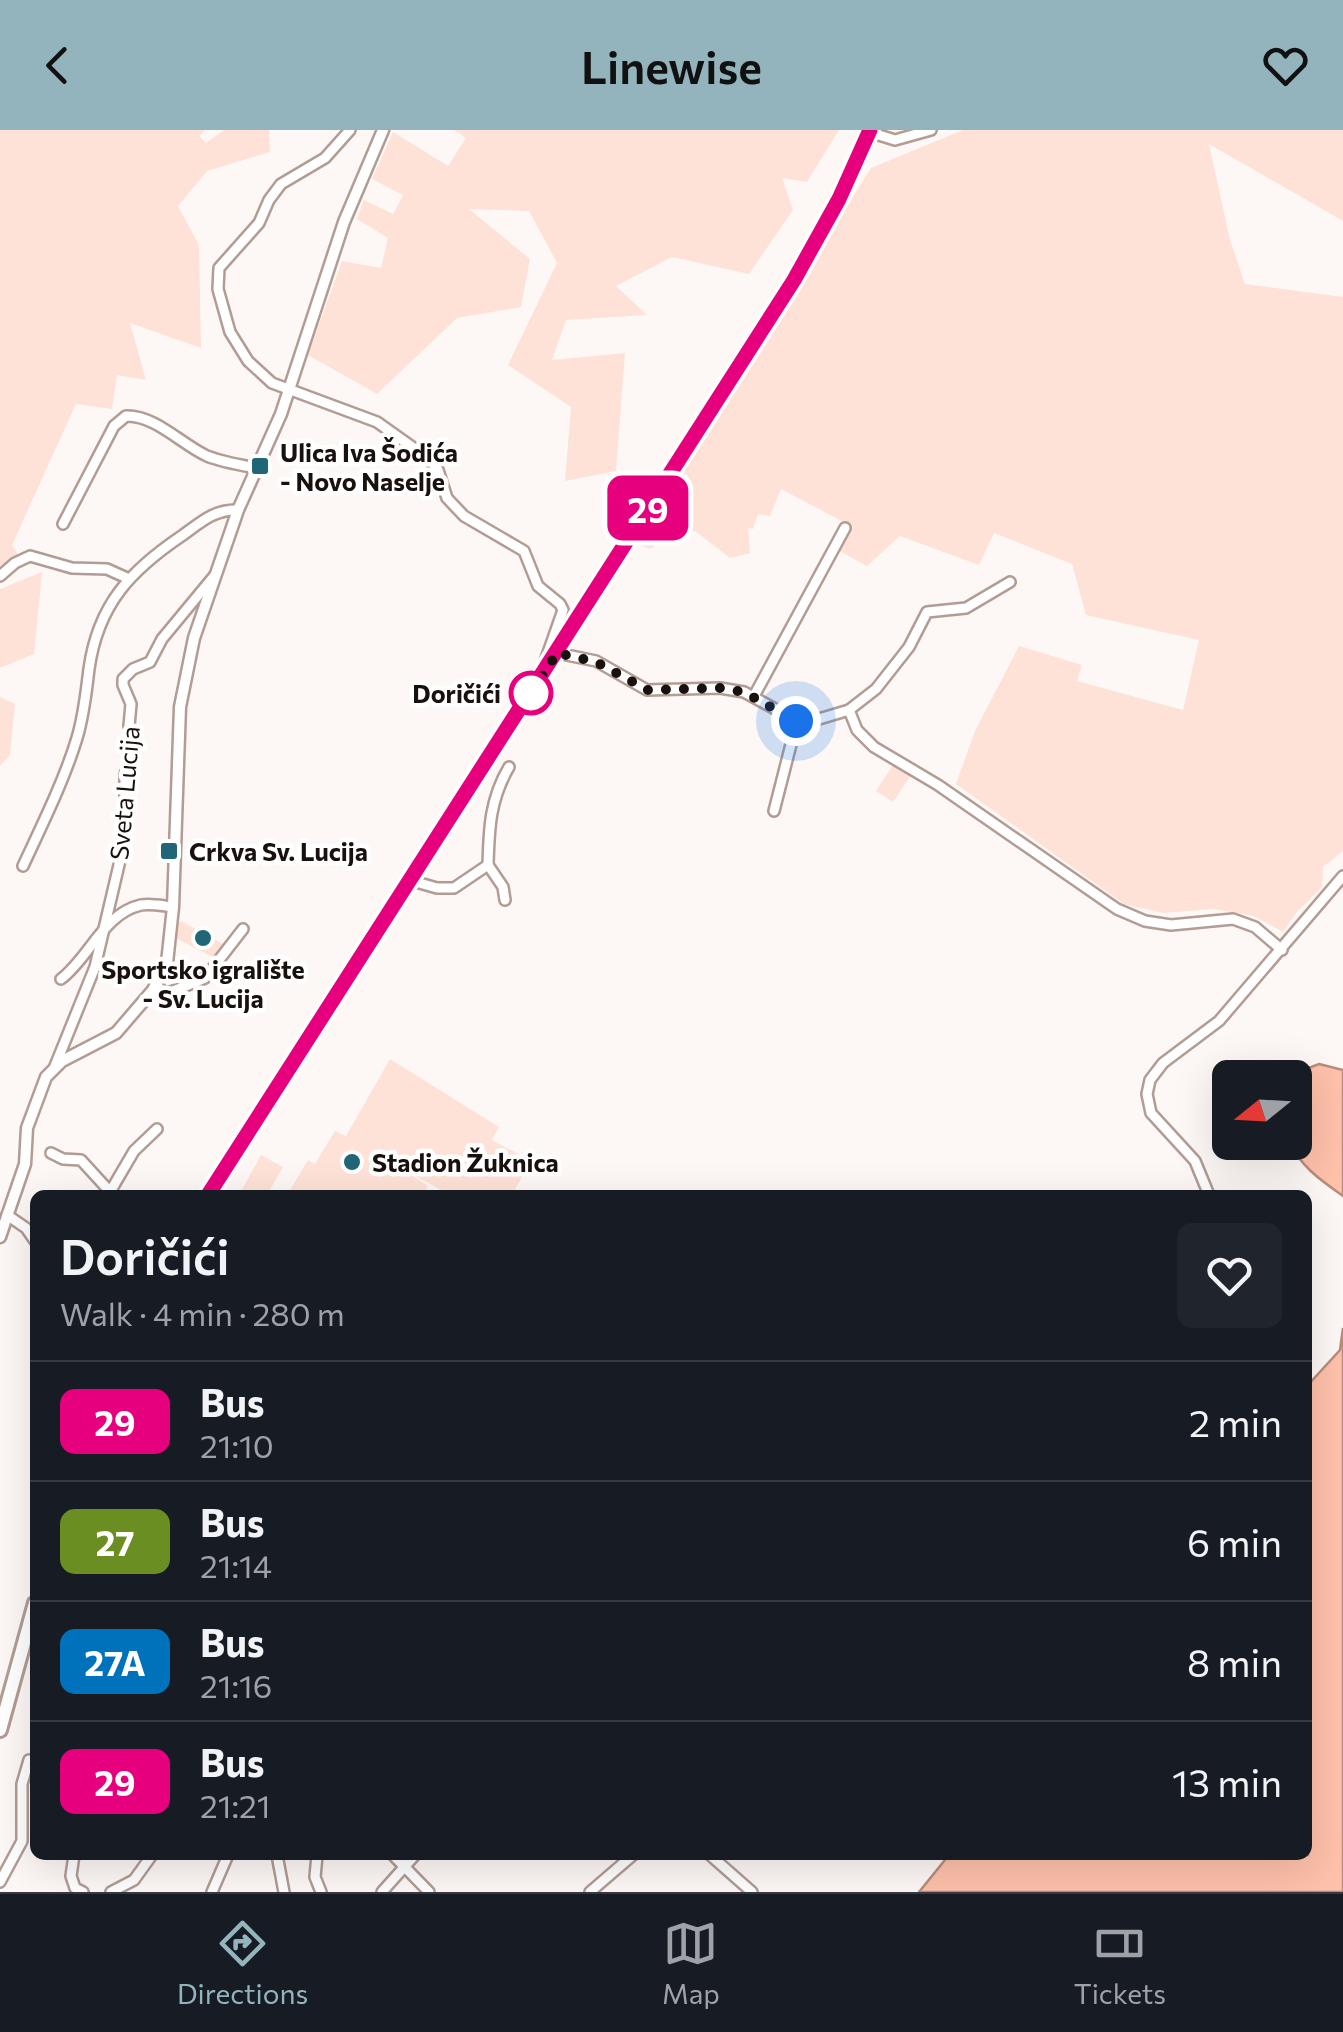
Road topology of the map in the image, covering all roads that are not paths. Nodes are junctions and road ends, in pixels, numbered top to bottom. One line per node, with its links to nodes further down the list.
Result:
1 (350, 130): 5 (street)
2 (384, 130): 5 (street, Sveta Lucija)
3 (932, 130): 4 (street)
4 (869, 131): 14 (main road)
5 (289, 390): 6 (street, Sveta Lucija); 15 (street)
6 (256, 468): 7 (street, Sveta Lucija); 8 (street)
7 (238, 510): 10 (street, Sveta Lucija); 12 (street)
8 (62, 524)
9 (845, 528): 16 (street)
10 (218, 572): 26 (street, Sveta Lucija); 28 (street, Sveta Lucija)
11 (0, 576): 12 (street)
12 (127, 578): 22 (street)
13 (1010, 582): 17 (street)
14 (557, 653): 15 (main road); 16 (street)
15 (543, 674): 24 (main road)
16 (754, 696): 18 (street)
17 (849, 710): 18 (street); 29 (street)
18 (796, 721): 20 (street)
19 (509, 767): 21 (street)
20 (774, 811)
21 (488, 865): 24 (street); 25 (street)
22 (23, 866)
23 (1343, 876): 29 (street)
24 (410, 880): 37 (main road)
25 (505, 900)
26 (173, 907): 28 (street, Sveta Lucija); 31 (street, Sveta Lucija)
27 (243, 930): 31 (street)
28 (101, 932): 30 (street, Sveta Lucija); 32 (street, Sveta Lucija)
29 (1282, 950): 38 (street)
30 (61, 979)
31 (156, 985): 32 (street, Sveta Lucija)
32 (54, 1068): 39 (street, Sveta Lucija)
33 (157, 1129): 36 (street)
34 (51, 1153): 35 (street)
35 (108, 1190)
36 (114, 1190)
37 (211, 1190)
38 (1208, 1190)
39 (8, 1216): 40 (street); 41 (street, Sveta Lucija)
40 (30, 1234)
41 (0, 1237)
42 (30, 1622): 43 (main road)
43 (0, 1730)
44 (29, 1760): 55 (street)
45 (73, 1860): 56 (street)
46 (148, 1860): 57 (street)
47 (226, 1860): 58 (street)
48 (278, 1860): 59 (street)
49 (317, 1860): 60 (street)
50 (398, 1860): 54 (street)
51 (411, 1860): 54 (street)
52 (627, 1860): 63 (street)
53 (716, 1860): 64 (street)
54 (404, 1868): 61 (street); 62 (street)
55 (0, 1882)
56 (83, 1892)
57 (111, 1892)
58 (212, 1892)
59 (284, 1892)
60 (320, 1892)
61 (382, 1892)
62 (429, 1892)
63 (590, 1892)
64 (752, 1892)

